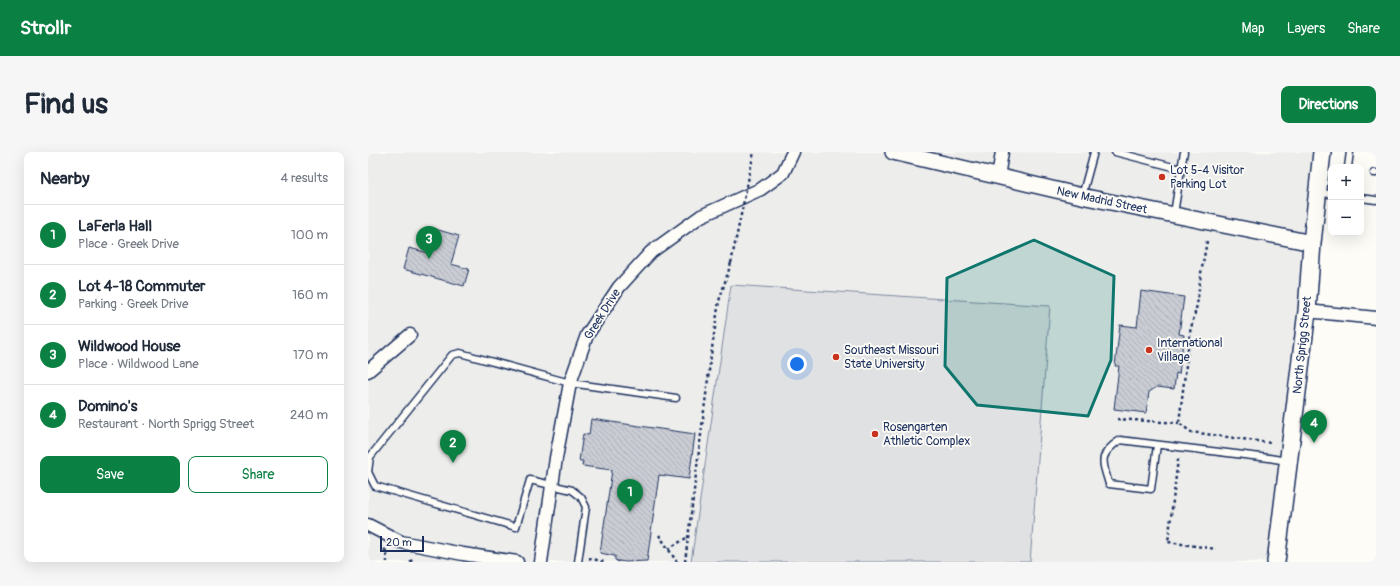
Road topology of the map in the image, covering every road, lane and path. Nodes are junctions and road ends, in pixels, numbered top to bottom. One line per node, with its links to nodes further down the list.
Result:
1 (754, 152): 35 (path, bridge)
2 (793, 152): 24 (street, Greek Drive)
3 (893, 152): 12 (street, New Madrid Street)
4 (1002, 152): 12 (street)
5 (1094, 152): 14 (lane)
6 (1115, 152): 11 (lane)
7 (1184, 152): 11 (lane)
8 (1322, 152): 13 (main road, North Sprigg Street)
9 (1350, 152): 10 (lane)
10 (1348, 164)
11 (1181, 169): 17 (lane)
12 (998, 177): 14 (street, New Madrid Street)
13 (1324, 193): 19 (main road, North Sprigg Street)
14 (1082, 196): 17 (street, New Madrid Street)
15 (1364, 198): 16 (lane)
16 (1376, 200)
17 (1173, 215): 19 (street, New Madrid Street)
18 (1207, 241): 27 (path)
19 (1312, 243): 20 (main road, North Sprigg Street)
20 (1307, 311): 21 (street); 31 (main road, North Sprigg Street)
21 (1376, 318)
22 (410, 335): 23 (street)
23 (368, 371)
24 (570, 383): 25 (lane); 32 (street, Greek Drive); 32 (lane)
25 (676, 398)
26 (1117, 419): 27 (path)
27 (1179, 423): 28 (path)
28 (1271, 443)
29 (1157, 445): 29 (lane); 31 (lane)
30 (1178, 459): 37 (path)
31 (1288, 462): 47 (main road, North Sprigg Street)
32 (552, 485): 42 (street, Greek Drive); 43 (lane)
33 (368, 525): 41 (street)
34 (659, 535): 36 (path)
35 (688, 537): 36 (path); 46 (path)
36 (668, 549): 45 (path)
37 (1216, 549)
38 (386, 551): 40 (path)
39 (588, 558): 44 (path)
40 (387, 562)
41 (517, 562)
42 (541, 562)
43 (578, 562)
44 (604, 562)
45 (677, 562)
46 (685, 562)
47 (1276, 562)

